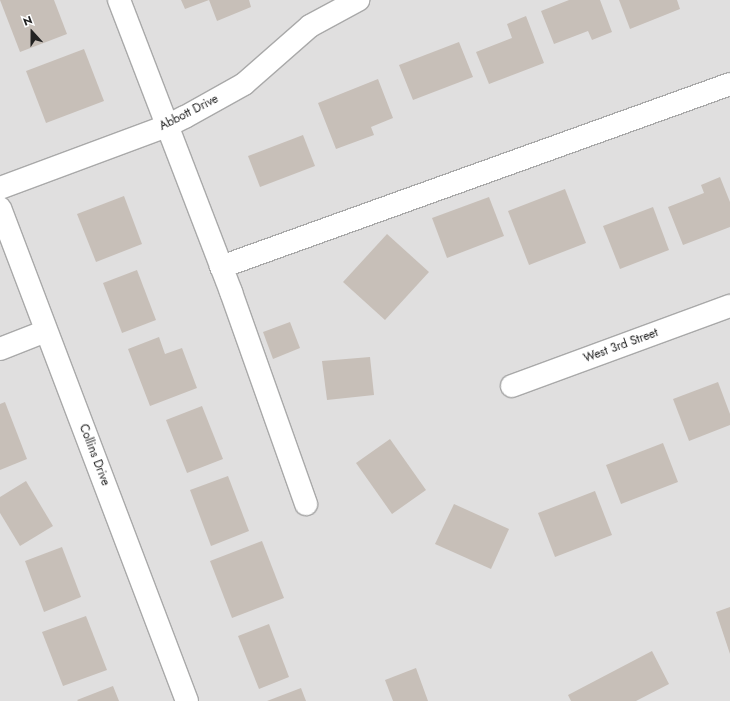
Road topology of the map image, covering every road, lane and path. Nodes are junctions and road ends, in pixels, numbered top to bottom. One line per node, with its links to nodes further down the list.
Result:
1 (119, 0): 5 (street)
2 (358, 0): 3 (street, Abbott Drive)
3 (325, 7): 5 (street, Abbott Drive)
4 (730, 84): 8 (street)
5 (167, 126): 6 (street, Abbott Drive); 8 (street)
6 (0, 188)
7 (0, 208): 10 (street, Collins Drive)
8 (221, 267): 13 (street)
9 (730, 306): 12 (street, West 3rd Street)
10 (46, 331): 11 (street); 14 (street, Collins Drive)
11 (0, 349)
12 (512, 386)
13 (306, 504)
14 (188, 701)

